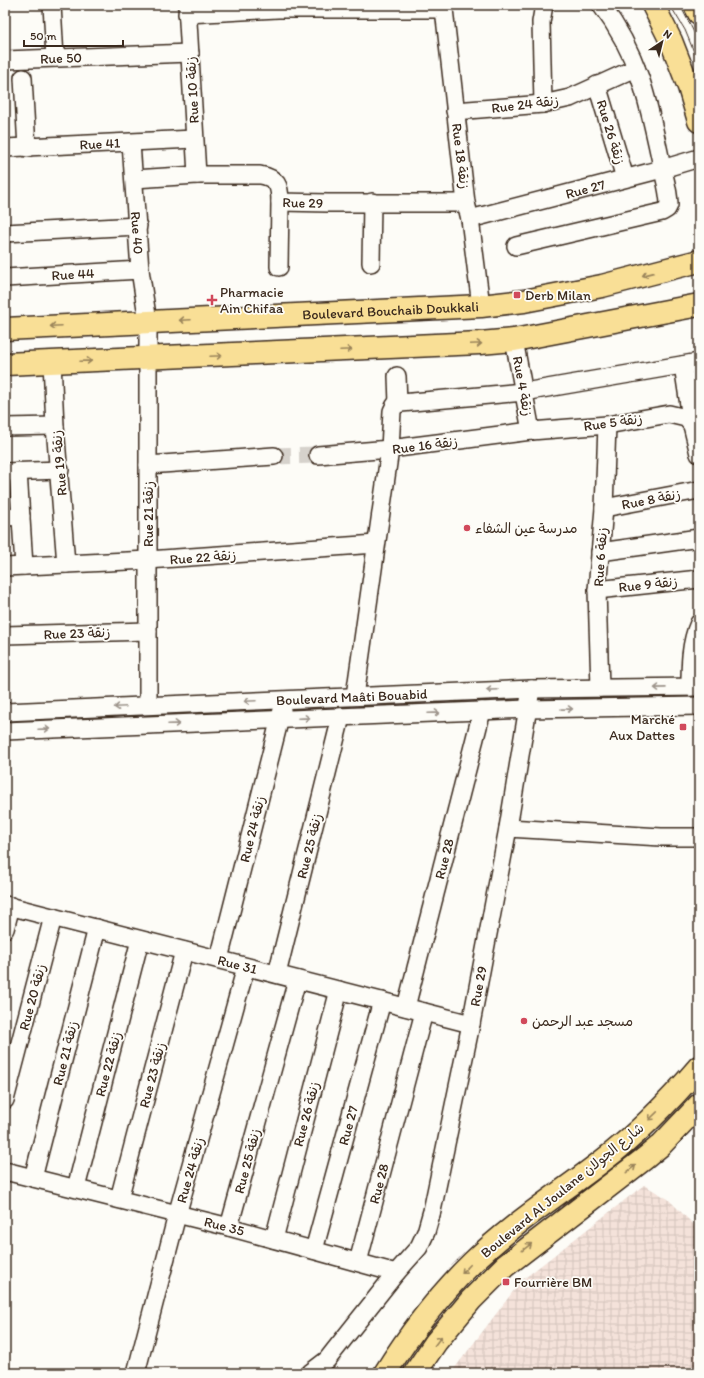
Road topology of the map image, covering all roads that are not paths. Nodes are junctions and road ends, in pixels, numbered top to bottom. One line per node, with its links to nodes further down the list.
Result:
1 (52, 5): 12 (street)
2 (601, 5): 14 (street)
3 (653, 5): 19 (main road)
4 (695, 5): 10 (main road)
5 (278, 7): 6 (street); 8 (street)
6 (379, 7): 7 (street)
7 (445, 7): 18 (street, Rue 18 زنقة)
8 (187, 9): 11 (street, Rue 10 زنقة)
9 (543, 13): 17 (street)
10 (699, 13)
11 (190, 53): 12 (street, Rue 50); 20 (street, Rue 10 زنقة)
12 (55, 58): 13 (street, Rue 50)
13 (5, 60)
14 (636, 68): 16 (street, Rue 24 زنقة); 25 (street)
15 (22, 78): 23 (street)
16 (597, 86): 17 (street, Rue 24 زنقة); 27 (street, Rue 26 زنقة)
17 (542, 104): 18 (street, Rue 24 زنقة)
18 (455, 111): 31 (street, Rue 18 زنقة)
19 (699, 121)
20 (194, 139): 21 (street, Rue 41); 26 (street, Rue 10 زنقة)
21 (131, 143): 23 (street, Rue 41); 28 (street, Rue 40)
22 (5, 148): 23 (street, Rue 41)
23 (27, 148)
24 (699, 158): 25 (street, Rue 27)
25 (662, 169): 27 (street, Rue 27); 34 (street)
26 (197, 175): 28 (street, Rue 29); 29 (street, Rue 29)
27 (625, 178): 31 (street, Rue 27)
28 (134, 179): 32 (street, Rue 40)
29 (280, 202): 30 (street, Rue 29); 37 (street)
30 (372, 202): 31 (street, Rue 29); 36 (street)
31 (468, 211): 41 (street, Rue 18 زنقة)
32 (138, 226): 33 (street); 38 (street, Rue 40)
33 (5, 233)
34 (516, 246)
35 (694, 258): 41 (main road, Boulevard Bouchaib Doukkali, one-way to 41)
36 (371, 263)
37 (279, 267)
38 (140, 270): 39 (street, Rue 44); 42 (street, Rue 40)
39 (5, 278)
40 (699, 305): 44 (main road)
41 (481, 306): 42 (main road, Boulevard Bouchaib Doukkali, one-way to 42)
42 (148, 322): 43 (main road, Boulevard Bouchaib Doukkali, one-way to 43); 45 (street, Rue 21 زنقة)
43 (5, 329)
44 (514, 340): 45 (main road, one-way to 44); 50 (street, Rue 4 زنقة)
45 (148, 359): 46 (main road, one-way to 45); 61 (street, Rue 21 زنقة)
46 (52, 362): 48 (main road); 54 (street, Rue 19 زنقة)
47 (691, 363): 50 (street); 52 (street)
48 (5, 364)
49 (397, 376): 51 (street)
50 (524, 392): 51 (street); 56 (street, Rue 4 زنقة)
51 (398, 404): 57 (street)
52 (692, 424): 53 (street, Rue 5 زنقة); 58 (street)
53 (607, 425): 56 (street, Rue 5 زنقة); 65 (street, Rue 6 زنقة)
54 (55, 426): 55 (street); 62 (street, Rue 19 زنقة)
55 (5, 427)
56 (531, 431): 57 (street, Rue 16 زنقة)
57 (390, 449): 59 (street, Rue 16 زنقة); 68 (street)
58 (699, 454)
59 (318, 455)
60 (274, 456): 61 (street)
61 (148, 465): 70 (street, Rue 21 زنقة)
62 (60, 470): 63 (street); 71 (street, Rue 19 زنقة)
63 (12, 472): 66 (street)
64 (699, 490): 65 (street, Rue 8 زنقة)
65 (604, 508): 69 (street, Rue 6 زنقة)
66 (13, 516): 72 (street)
67 (699, 538): 69 (street)
68 (376, 544): 70 (street, Rue 22 زنقة); 82 (street)
69 (600, 552): 75 (street, Rue 6 زنقة)
70 (148, 560): 71 (street, Rue 22 زنقة); 77 (street, Rue 21 زنقة)
71 (66, 564): 72 (street, Rue 22 زنقة)
72 (24, 566): 73 (street, Rue 22 زنقة)
73 (5, 567)
74 (699, 579): 75 (street, Rue 9 زنقة)
75 (597, 590): 80 (street, Rue 6 زنقة)
76 (699, 623): 79 (street)
77 (148, 631): 78 (street, Rue 23 زنقة); 84 (street, Rue 21 زنقة)
78 (5, 635)
79 (694, 687): 80 (street, Boulevard Maâti Bouabid, one-way to 80)
80 (600, 688): 81 (street, Boulevard Maâti Bouabid)
81 (531, 689): 82 (street, Boulevard Maâti Bouabid, one-way to 82); 86 (street, Rue 29)
82 (355, 696): 83 (street, Boulevard Maâti Bouabid)
83 (285, 699): 84 (street, Boulevard Maâti Bouabid, one-way to 84); 90 (street, Rue 24 زنقة)
84 (148, 705): 88 (street, Boulevard Maâti Bouabid, one-way to 88)
85 (699, 706): 86 (street, Boulevard Maâti Bouabid, one-way to 85)
86 (528, 709): 87 (street, Boulevard Maâti Bouabid); 92 (street, Rue 29)
87 (482, 711): 89 (street, Boulevard Maâti Bouabid, one-way to 87); 106 (street, Rue 28)
88 (5, 712)
89 (341, 717): 90 (street, Boulevard Maâti Bouabid, one-way to 89); 102 (street, Rue 25 زنقة)
90 (280, 719): 91 (street, Boulevard Maâti Bouabid, one-way to 90); 100 (street, Rue 24 زنقة)
91 (5, 731)
92 (508, 828): 93 (street); 108 (street, Rue 29)
93 (699, 837)
94 (8, 905): 95 (street, Rue 31); 97 (street)
95 (54, 917): 96 (street, Rue 31); 110 (street, Rue 20 زنقة)
96 (97, 928): 98 (street, Rue 31); 114 (street, Rue 21 زنقة)
97 (5, 929)
98 (140, 940): 99 (street, Rue 31); 115 (street, Rue 22 زنقة)
99 (184, 951): 100 (street, Rue 31); 116 (street, Rue 23 زنقة)
100 (219, 959): 101 (street, Rue 31)
101 (246, 967): 102 (street, Rue 31); 117 (street, Rue 24 زنقة)
102 (277, 974): 103 (street, Rue 31)
103 (297, 980): 104 (street, Rue 31); 118 (street, Rue 25 زنقة)
104 (339, 990): 105 (street, Rue 31); 119 (street, Rue 26 زنقة)
105 (382, 1001): 106 (street, Rue 31); 120 (street, Rue 27)
106 (406, 1007): 107 (street, Rue 31)
107 (424, 1012): 108 (street, Rue 31); 121 (street, Rue 28)
108 (471, 1024): 122 (street, Rue 29)
109 (699, 1068): 111 (main road, Boulevard Al Joulane شارع الجولان)
110 (5, 1100)
111 (669, 1101): 112 (main road); 125 (main road, Boulevard Al Joulane شارع الجولان, one-way to 125)
112 (693, 1112): 126 (main road, Boulevard Al Joulane شارع الجولان, one-way to 112)
113 (5, 1171): 114 (street, Rue 35)
114 (33, 1178): 115 (street, Rue 35)
115 (76, 1188): 116 (street, Rue 35)
116 (119, 1199): 117 (street, Rue 35)
117 (177, 1215): 118 (street, Rue 35); 123 (street, Rue 24 زنقة)
118 (229, 1227): 119 (street, Rue 35)
119 (274, 1239): 120 (street, Rue 35)
120 (314, 1250): 121 (street, Rue 35)
121 (358, 1262): 122 (street, Rue 35)
122 (396, 1273): 124 (street, Rue 29)
123 (136, 1373)
124 (310, 1373)
125 (385, 1373)
126 (415, 1373)

